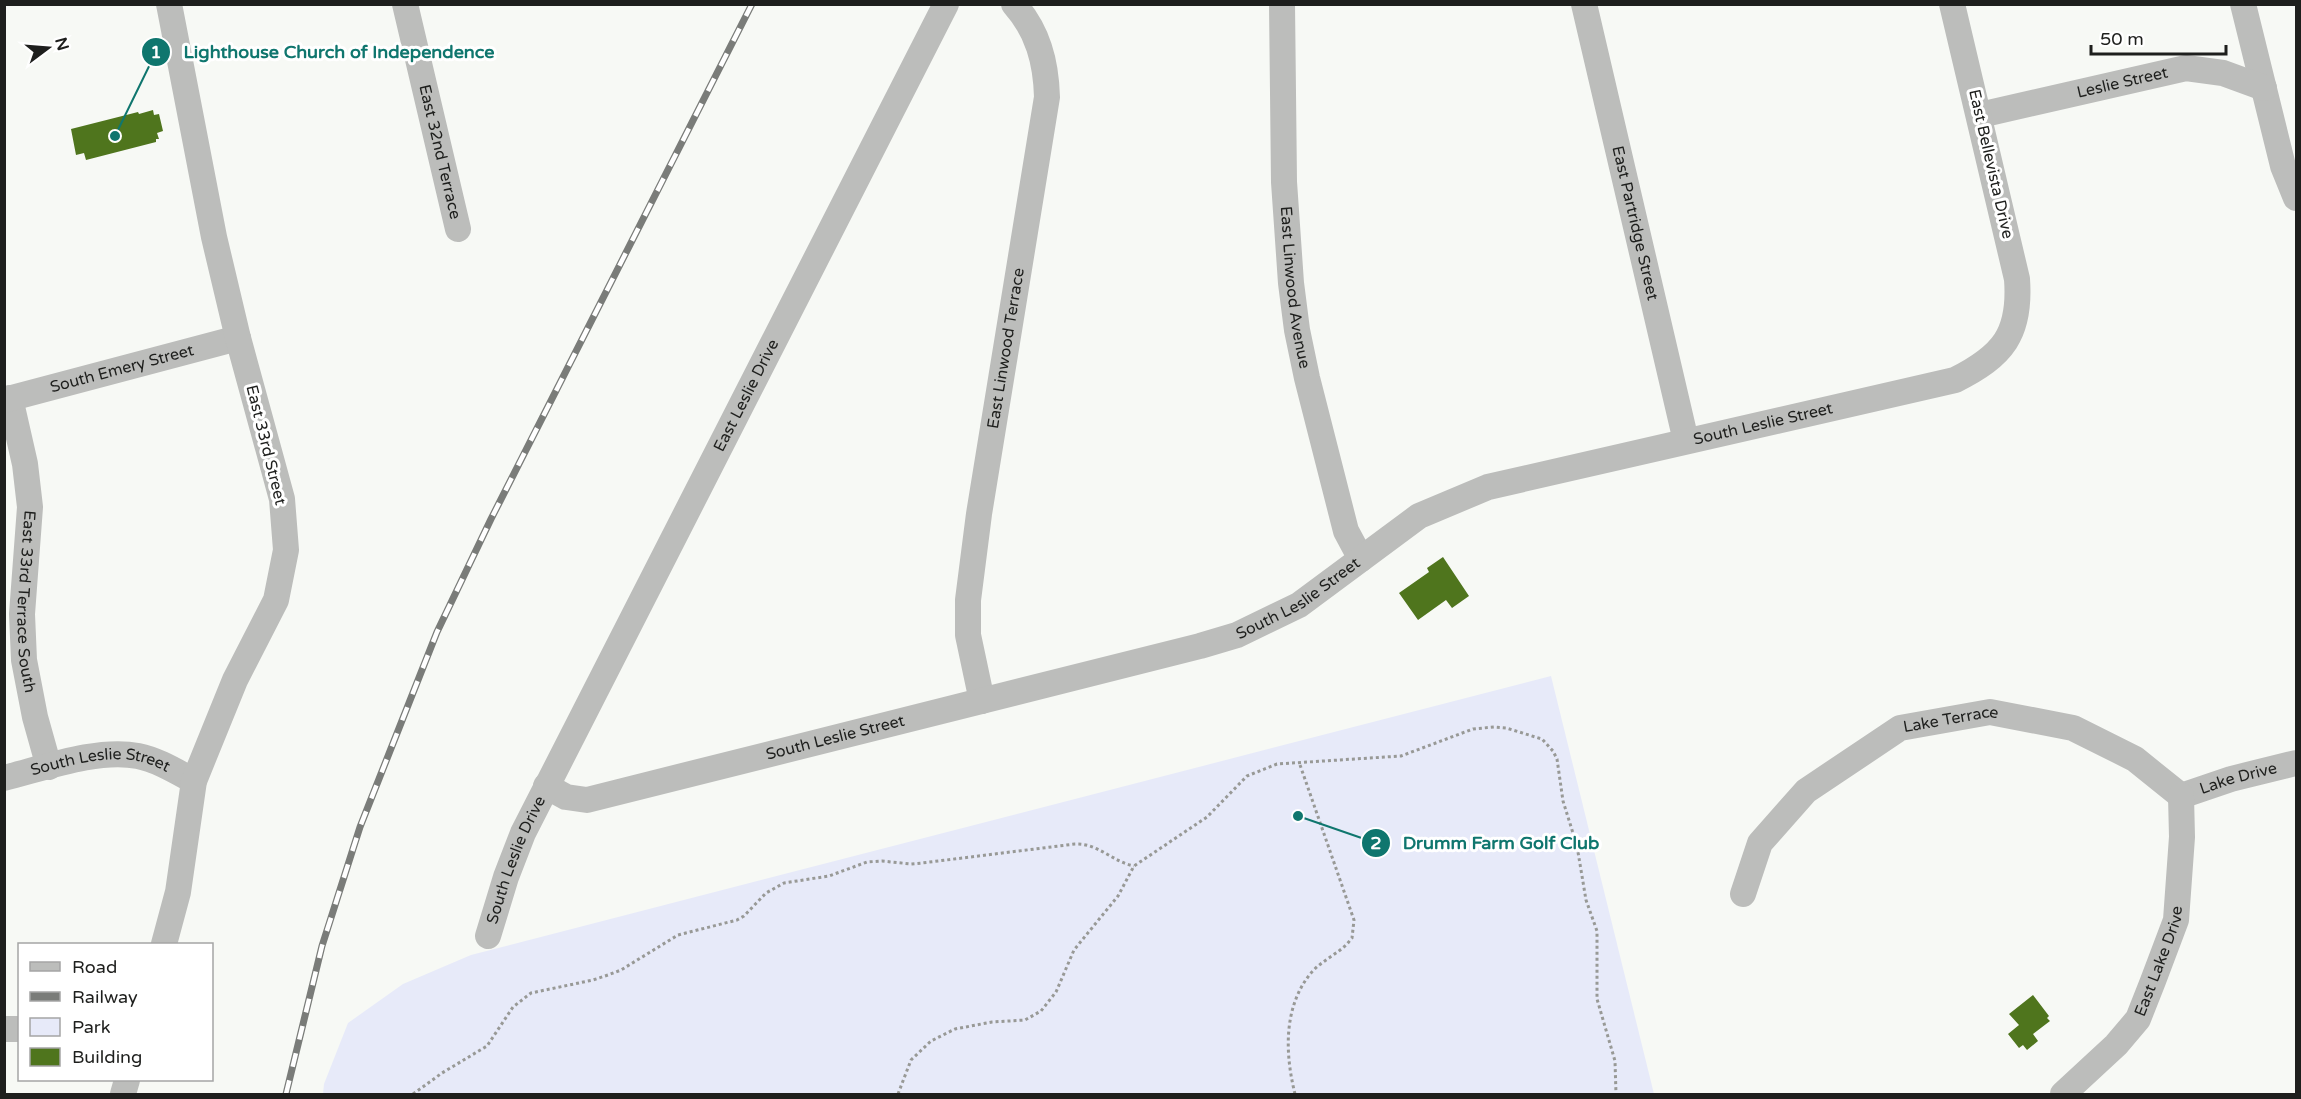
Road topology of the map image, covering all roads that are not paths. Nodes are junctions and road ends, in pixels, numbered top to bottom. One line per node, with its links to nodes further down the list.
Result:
1 (169, 4): 14 (street, East 33rd Street)
2 (405, 4): 12 (street, East 32nd Terrace)
3 (946, 4): 23 (street, East Leslie Drive)
4 (1014, 4): 18 (street, East Linwood Terrace)
5 (1282, 4): 17 (street, East Linwood Avenue)
6 (1584, 4): 16 (street, East Partridge Street)
7 (1952, 4): 10 (street, East Bellevista Drive)
8 (2243, 4): 9 (street)
9 (2264, 88): 10 (street, Leslie Street); 11 (street)
10 (1980, 115): 13 (street, East Bellevista Drive)
11 (2296, 198)
12 (458, 229)
13 (2014, 325): 16 (street, South Leslie Street)
14 (238, 338): 15 (street, South Emery Street); 22 (street, East 33rd Street)
15 (7, 399): 20 (street, East 33rd Terrace South)
16 (1686, 441): 17 (street, South Leslie Street)
17 (1361, 559): 18 (street, South Leslie Street)
18 (982, 701): 23 (street, South Leslie Street)
19 (2296, 764): 24 (street, Lake Drive)
20 (49, 767): 21 (street, South Leslie Street); 22 (street, South Leslie Street)
21 (4, 778)
22 (194, 781): 27 (street, East 33rd Street)
23 (546, 786): 26 (street, South Leslie Drive)
24 (2181, 796): 25 (street, Lake Terrace); 28 (street, East Lake Drive)
25 (1743, 894)
26 (488, 936)
27 (165, 943)
28 (2063, 1095)

